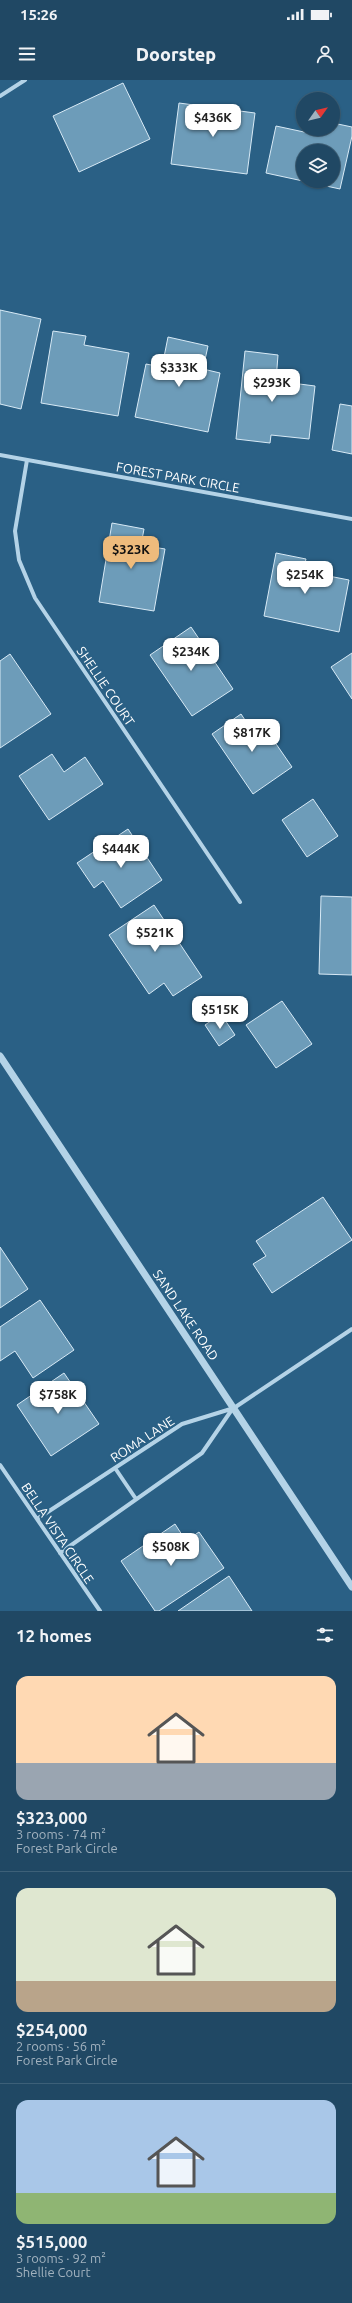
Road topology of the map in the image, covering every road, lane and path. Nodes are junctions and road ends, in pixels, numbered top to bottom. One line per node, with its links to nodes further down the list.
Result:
1 (25, 80): 2 (street)
2 (0, 96)
3 (0, 455): 4 (street, FOREST PARK CIRCLE)
4 (27, 460): 5 (street, FOREST PARK CIRCLE); 6 (street, SHELLIE COURT)
5 (352, 519)
6 (240, 902)
7 (0, 1056): 9 (street, SAND LAKE ROAD)
8 (352, 1329): 9 (street)
9 (234, 1408): 11 (street, ROMA LANE); 12 (street); 15 (street, SAND LAKE ROAD)
10 (0, 1465): 13 (street, BELLA VISTA CIRCLE)
11 (115, 1468): 12 (street); 13 (street, ROMA LANE)
12 (136, 1499): 14 (street)
13 (37, 1519): 14 (street, BELLA VISTA CIRCLE)
14 (60, 1553): 16 (street, BELLA VISTA CIRCLE)
15 (352, 1587)
16 (100, 1611)

